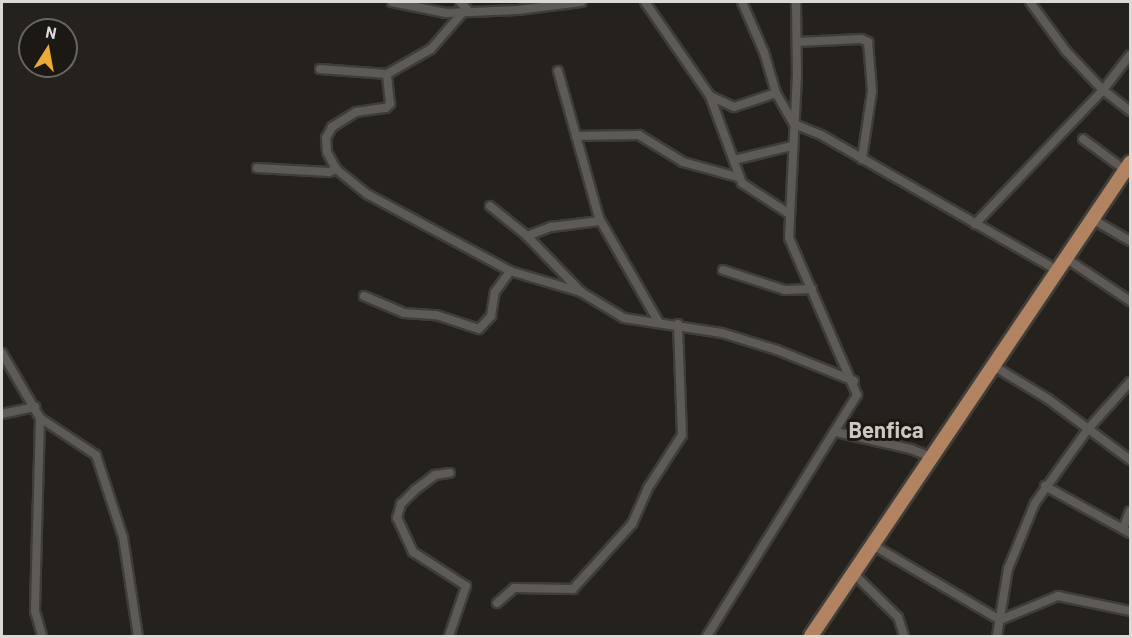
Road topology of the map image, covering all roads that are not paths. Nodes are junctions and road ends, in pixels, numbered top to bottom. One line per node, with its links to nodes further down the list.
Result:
1 (392, 2): 8 (street)
2 (459, 2): 8 (street)
3 (581, 2): 8 (street)
4 (645, 2): 16 (street)
5 (742, 2): 15 (street)
6 (796, 2): 9 (street)
7 (1030, 2): 14 (street)
8 (466, 12): 13 (street)
9 (797, 42): 20 (street); 24 (street)
10 (1131, 55): 14 (street)
11 (320, 69): 13 (street)
12 (558, 71): 21 (street)
13 (387, 74): 28 (street)
14 (1103, 90): 18 (street); 34 (street)
15 (777, 93): 17 (street); 20 (street)
16 (710, 96): 17 (street); 19 (street)
17 (734, 107): 19 (street)
18 (1131, 111)
19 (719, 120): 25 (street)
20 (794, 124): 23 (street); 24 (street)
21 (576, 136): 29 (street); 33 (street)
22 (1083, 139): 26 (street)
23 (792, 146): 25 (street); 31 (street)
24 (862, 159): 34 (street)
25 (734, 160): 29 (street)
26 (1128, 166): 32 (main road)
27 (257, 168): 28 (street)
28 (336, 169): 39 (street)
29 (738, 177): 31 (street)
30 (490, 206): 35 (street)
31 (788, 213): 40 (street)
32 (1092, 219): 36 (street); 37 (main road)
33 (600, 221): 35 (street); 44 (street)
34 (975, 224): 37 (street)
35 (527, 237): 41 (street)
36 (1131, 241)
37 (1063, 265): 43 (street); 47 (main road)
38 (723, 270): 40 (street)
39 (510, 271): 41 (street); 42 (street)
40 (812, 289): 48 (street)
41 (581, 292): 44 (street)
42 (364, 296)
43 (1131, 301)
44 (658, 321): 45 (street)
45 (678, 324): 48 (street); 63 (street)
46 (2, 353): 50 (street)
47 (992, 365): 53 (street); 55 (main road)
48 (854, 382): 54 (street)
49 (1131, 382): 53 (street)
50 (35, 407): 51 (street); 52 (street)
51 (2, 414)
52 (40, 418): 66 (street); 67 (street)
53 (1088, 429): 56 (street); 58 (street)
54 (836, 432): 55 (street); 69 (street)
55 (931, 457): 61 (main road)
56 (1131, 460)
57 (450, 473): 68 (street)
58 (1045, 486): 60 (street); 65 (street)
59 (1131, 512): 60 (street)
60 (1127, 531)
61 (871, 544): 62 (main road); 65 (street)
62 (852, 572): 70 (main road); 71 (street)
63 (497, 603)
64 (1131, 611): 65 (street)
65 (1000, 620): 72 (street)
66 (42, 636)
67 (138, 636)
68 (449, 636)
69 (708, 636)
70 (811, 636)
71 (904, 636)
72 (997, 636)

